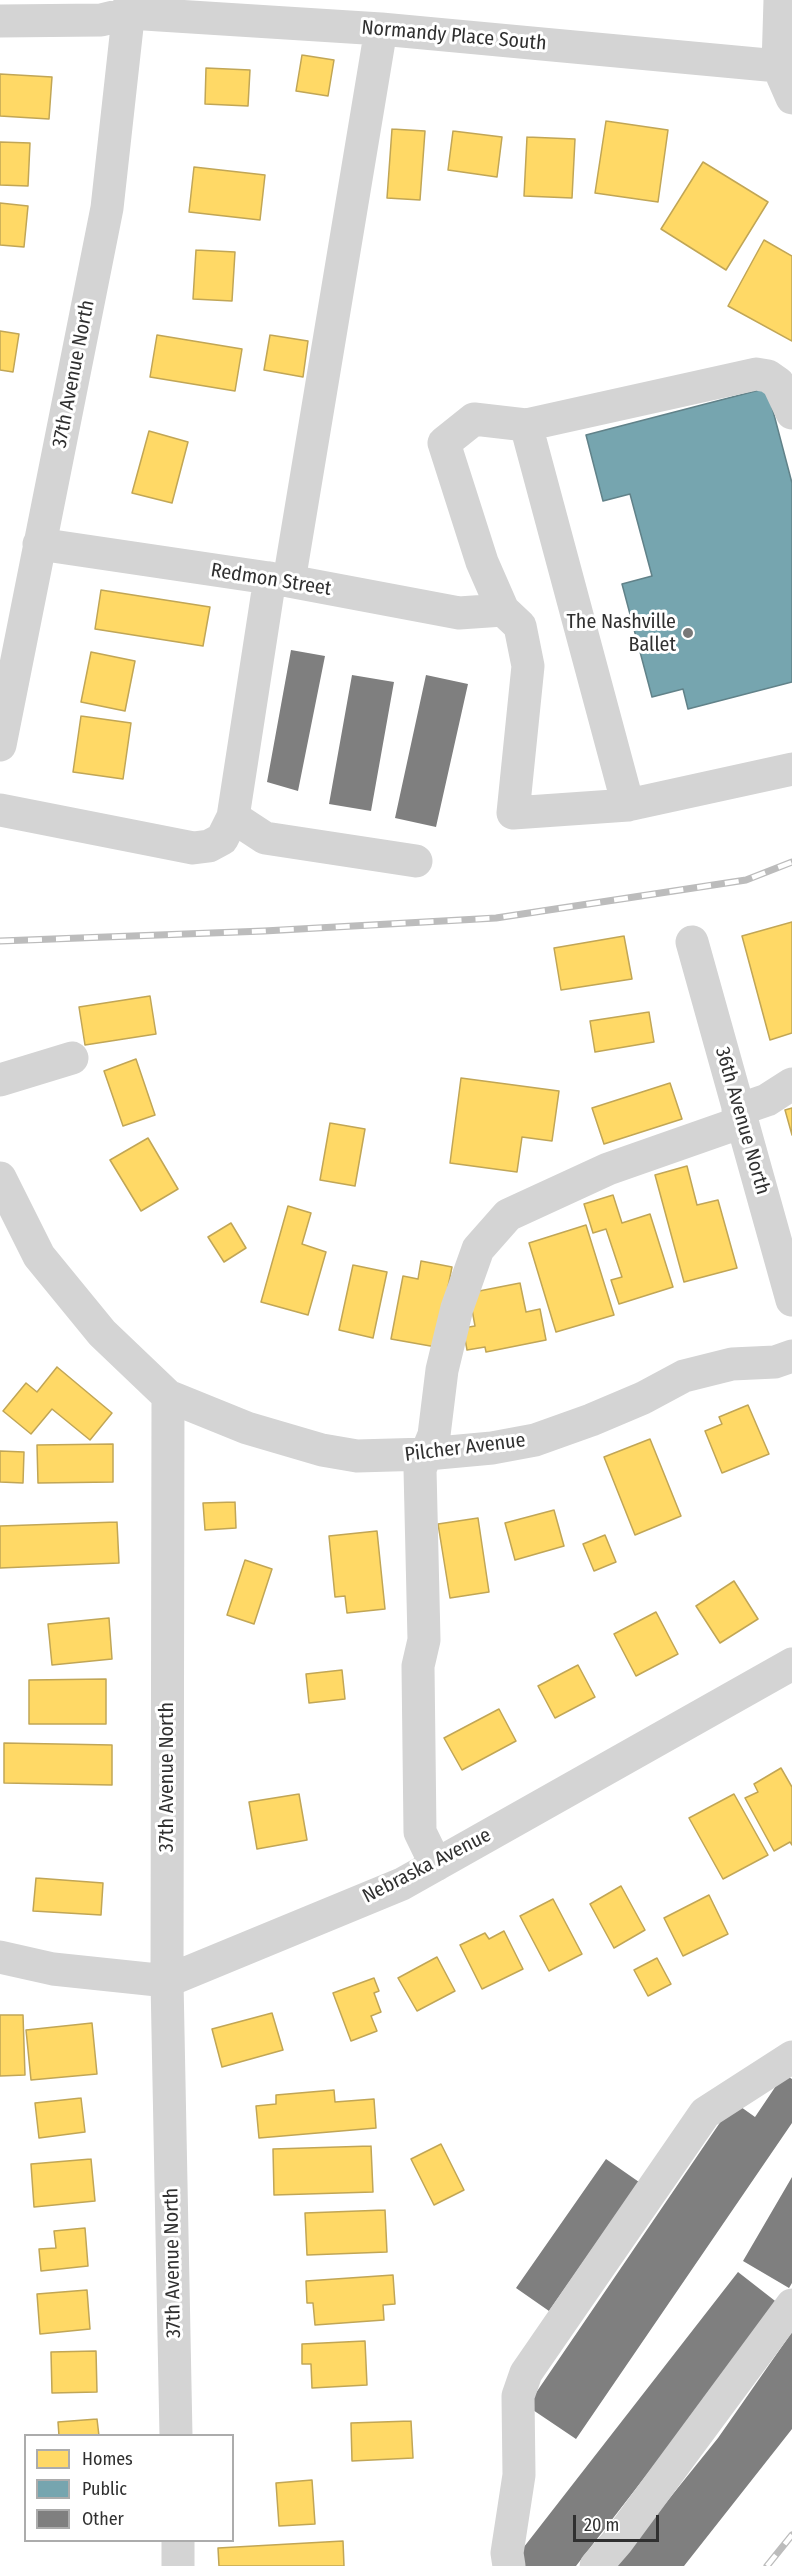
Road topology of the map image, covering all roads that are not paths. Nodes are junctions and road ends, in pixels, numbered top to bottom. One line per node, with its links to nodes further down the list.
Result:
1 (780, 0): 5 (street)
2 (130, 7): 3 (street, Normandy Place South); 4 (street, Normandy Place South); 9 (street, 37th Avenue North)
3 (0, 21)
4 (381, 29): 5 (street, Normandy Place South); 10 (street)
5 (778, 66): 6 (street)
6 (792, 98)
7 (792, 413): 8 (street)
8 (526, 425): 11 (street); 14 (street)
9 (39, 544): 10 (street, Redmon Street); 12 (street, 37th Avenue North)
10 (279, 580): 11 (street, Redmon Street); 16 (street)
11 (503, 610): 14 (street)
12 (0, 745)
13 (792, 769): 14 (street)
14 (628, 805)
15 (0, 810): 16 (street)
16 (232, 818): 17 (street)
17 (416, 861)
18 (692, 942): 22 (street, 36th Avenue North)
19 (72, 1058): 20 (street)
20 (0, 1080)
21 (792, 1084): 22 (street)
22 (740, 1116): 24 (street, 36th Avenue North); 27 (street)
23 (0, 1178): 26 (street)
24 (792, 1300)
25 (792, 1356): 27 (street, Pilcher Avenue)
26 (168, 1396): 27 (street, Pilcher Avenue); 31 (street, 37th Avenue North)
27 (427, 1454): 29 (street)
28 (792, 1664): 29 (street, Nebraska Avenue)
29 (436, 1865): 31 (street, Nebraska Avenue)
30 (0, 1957): 31 (street, Nebraska Avenue)
31 (167, 1981): 34 (street, 37th Avenue North)
32 (792, 2057): 37 (street)
33 (792, 2305): 38 (street)
34 (176, 2434)
35 (178, 2542): 36 (street)
36 (178, 2566)
37 (509, 2566)
38 (596, 2566)

